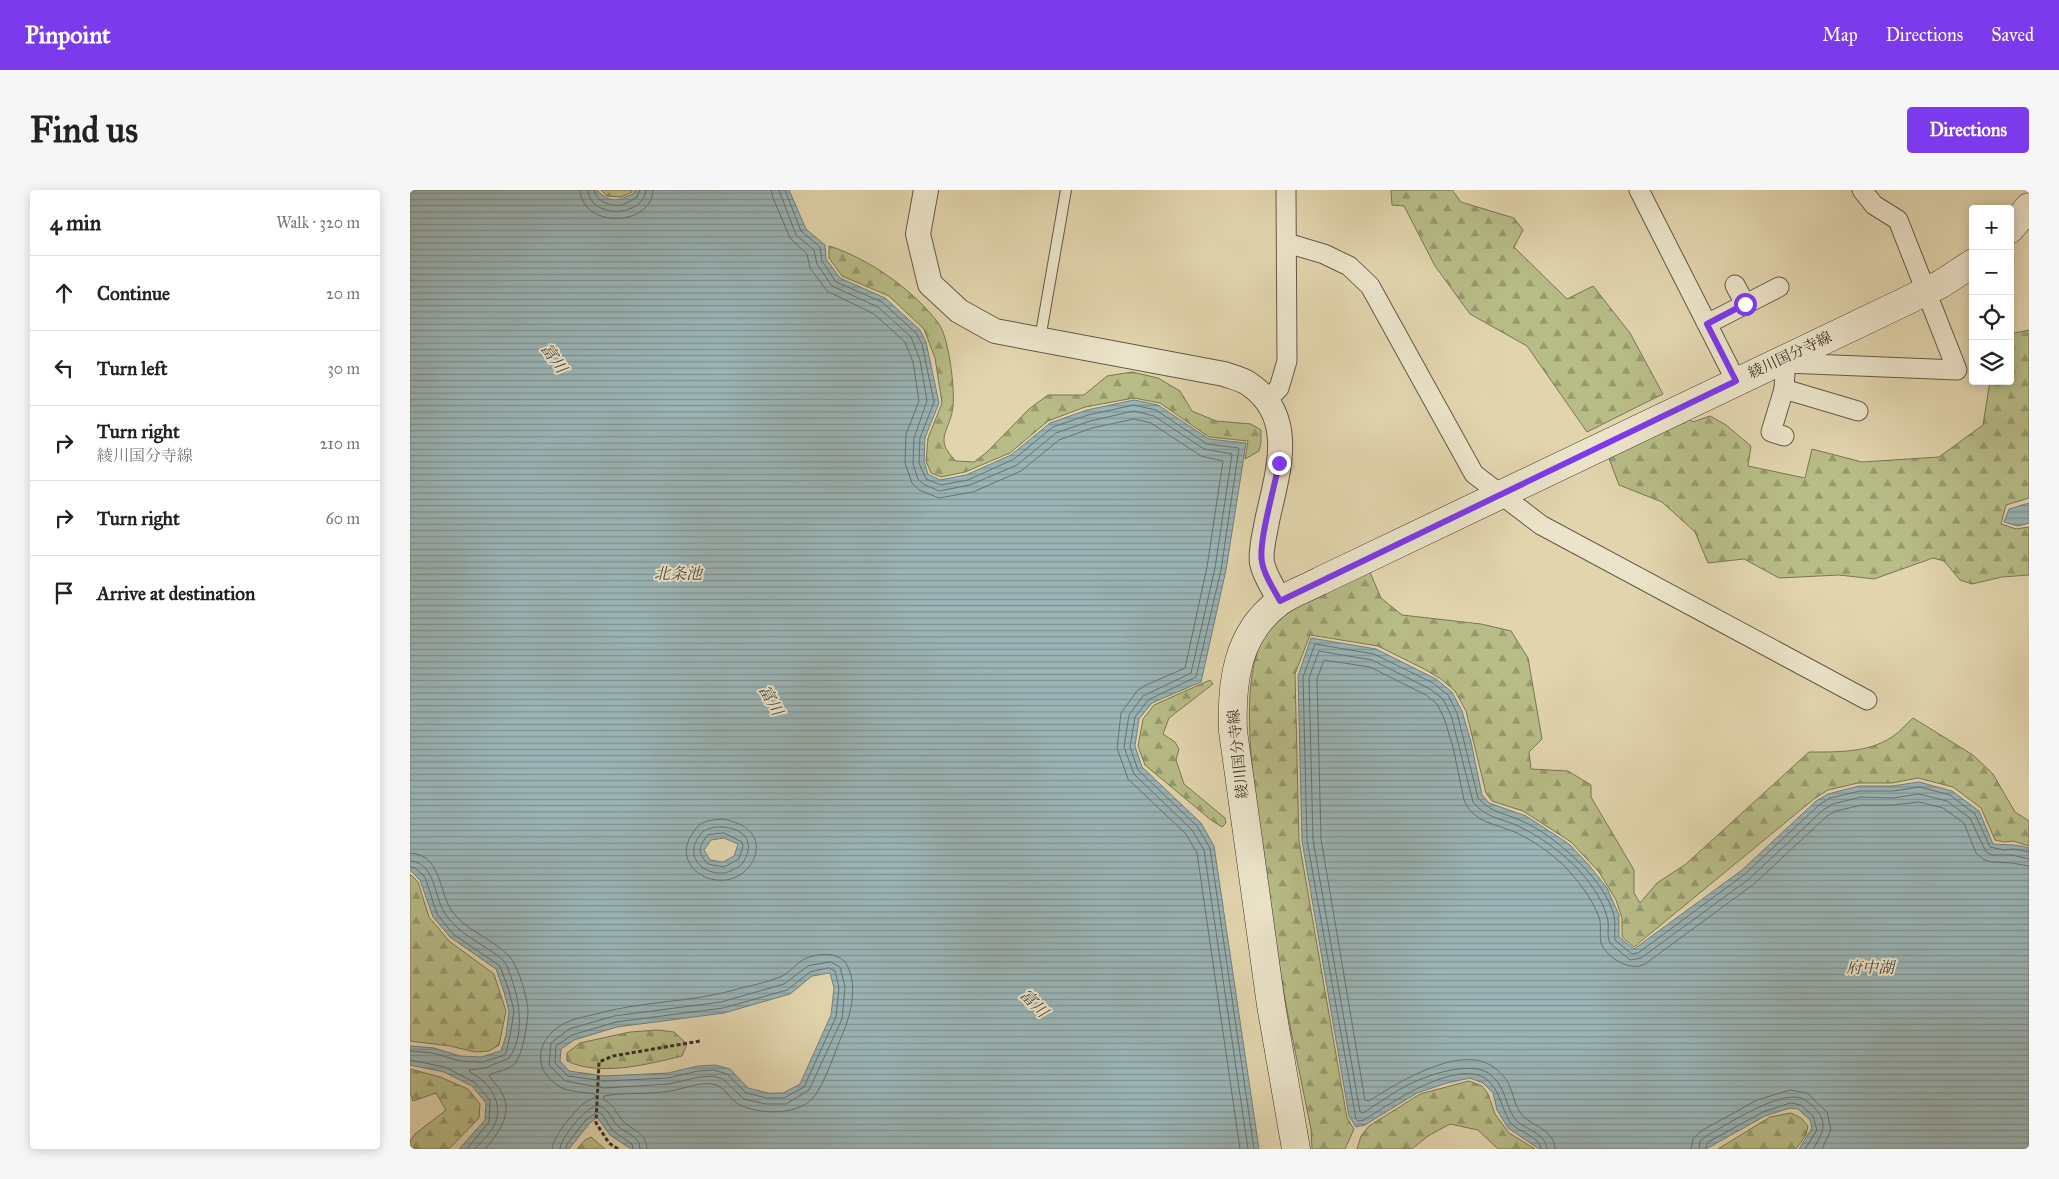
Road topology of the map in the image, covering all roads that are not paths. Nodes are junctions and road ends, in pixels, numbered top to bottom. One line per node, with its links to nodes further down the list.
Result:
1 (926, 190): 15 (street)
2 (1066, 190): 15 (lane)
3 (1286, 190): 8 (street)
4 (1639, 190): 14 (street)
5 (1862, 190): 12 (street)
6 (2029, 207): 7 (main road)
7 (2014, 224)
8 (1287, 243): 19 (street); 22 (street)
9 (1969, 266): 12 (main road, 綾川国分寺線)
10 (1735, 285): 13 (street)
11 (1779, 287): 13 (street)
12 (1925, 292): 16 (main road, 綾川国分寺線); 16 (street)
13 (1745, 304): 14 (street)
14 (1707, 324): 17 (street)
15 (1039, 341): 19 (street)
16 (1786, 360): 17 (main road, 綾川国分寺線); 18 (street)
17 (1736, 381): 22 (main road, 綾川国分寺線)
18 (1784, 389): 20 (street); 21 (street)
19 (1267, 400): 23 (street)
20 (1858, 411)
21 (1784, 436)
22 (1500, 494): 23 (main road, 綾川国分寺線); 24 (street)
23 (1280, 601): 25 (main road, 綾川国分寺線)
24 (1867, 700)
25 (1296, 1149)

